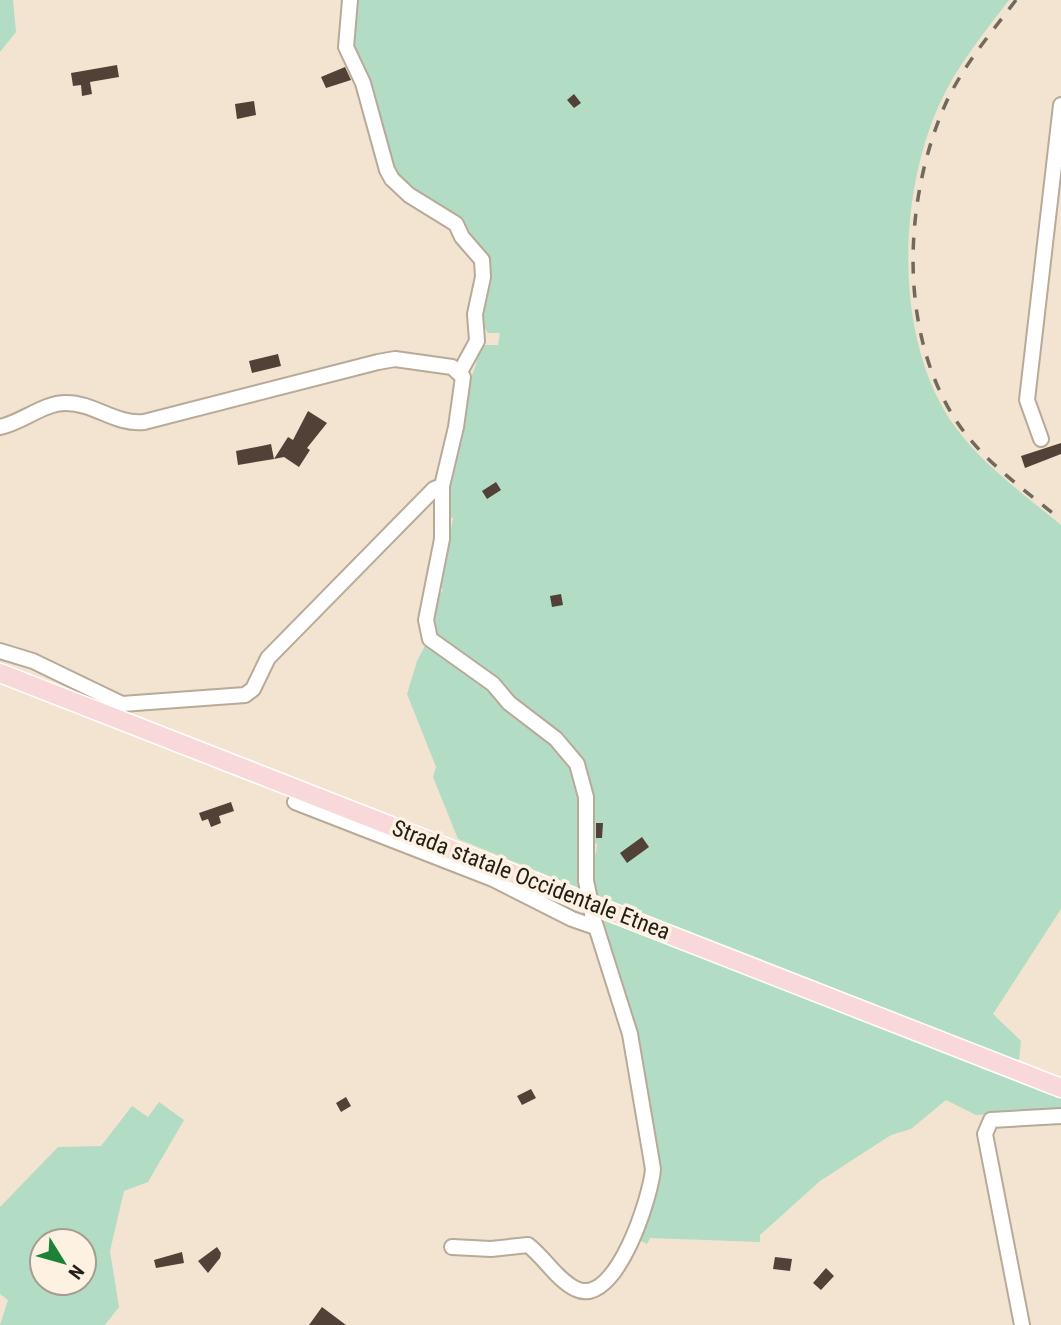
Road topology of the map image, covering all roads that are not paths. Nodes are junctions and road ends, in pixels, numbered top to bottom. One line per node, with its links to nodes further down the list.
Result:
1 (350, 0): 3 (lane)
2 (1061, 105): 5 (lane)
3 (460, 372): 4 (lane); 6 (lane)
4 (0, 427)
5 (1041, 439)
6 (442, 486): 7 (lane); 10 (lane)
7 (0, 651)
8 (0, 673): 11 (main road, Strada statale Occidentale Etnea)
9 (295, 802): 13 (lane)
10 (589, 895)
11 (1061, 1088)
12 (1061, 1116): 14 (lane)
13 (452, 1247)
14 (1022, 1325)

